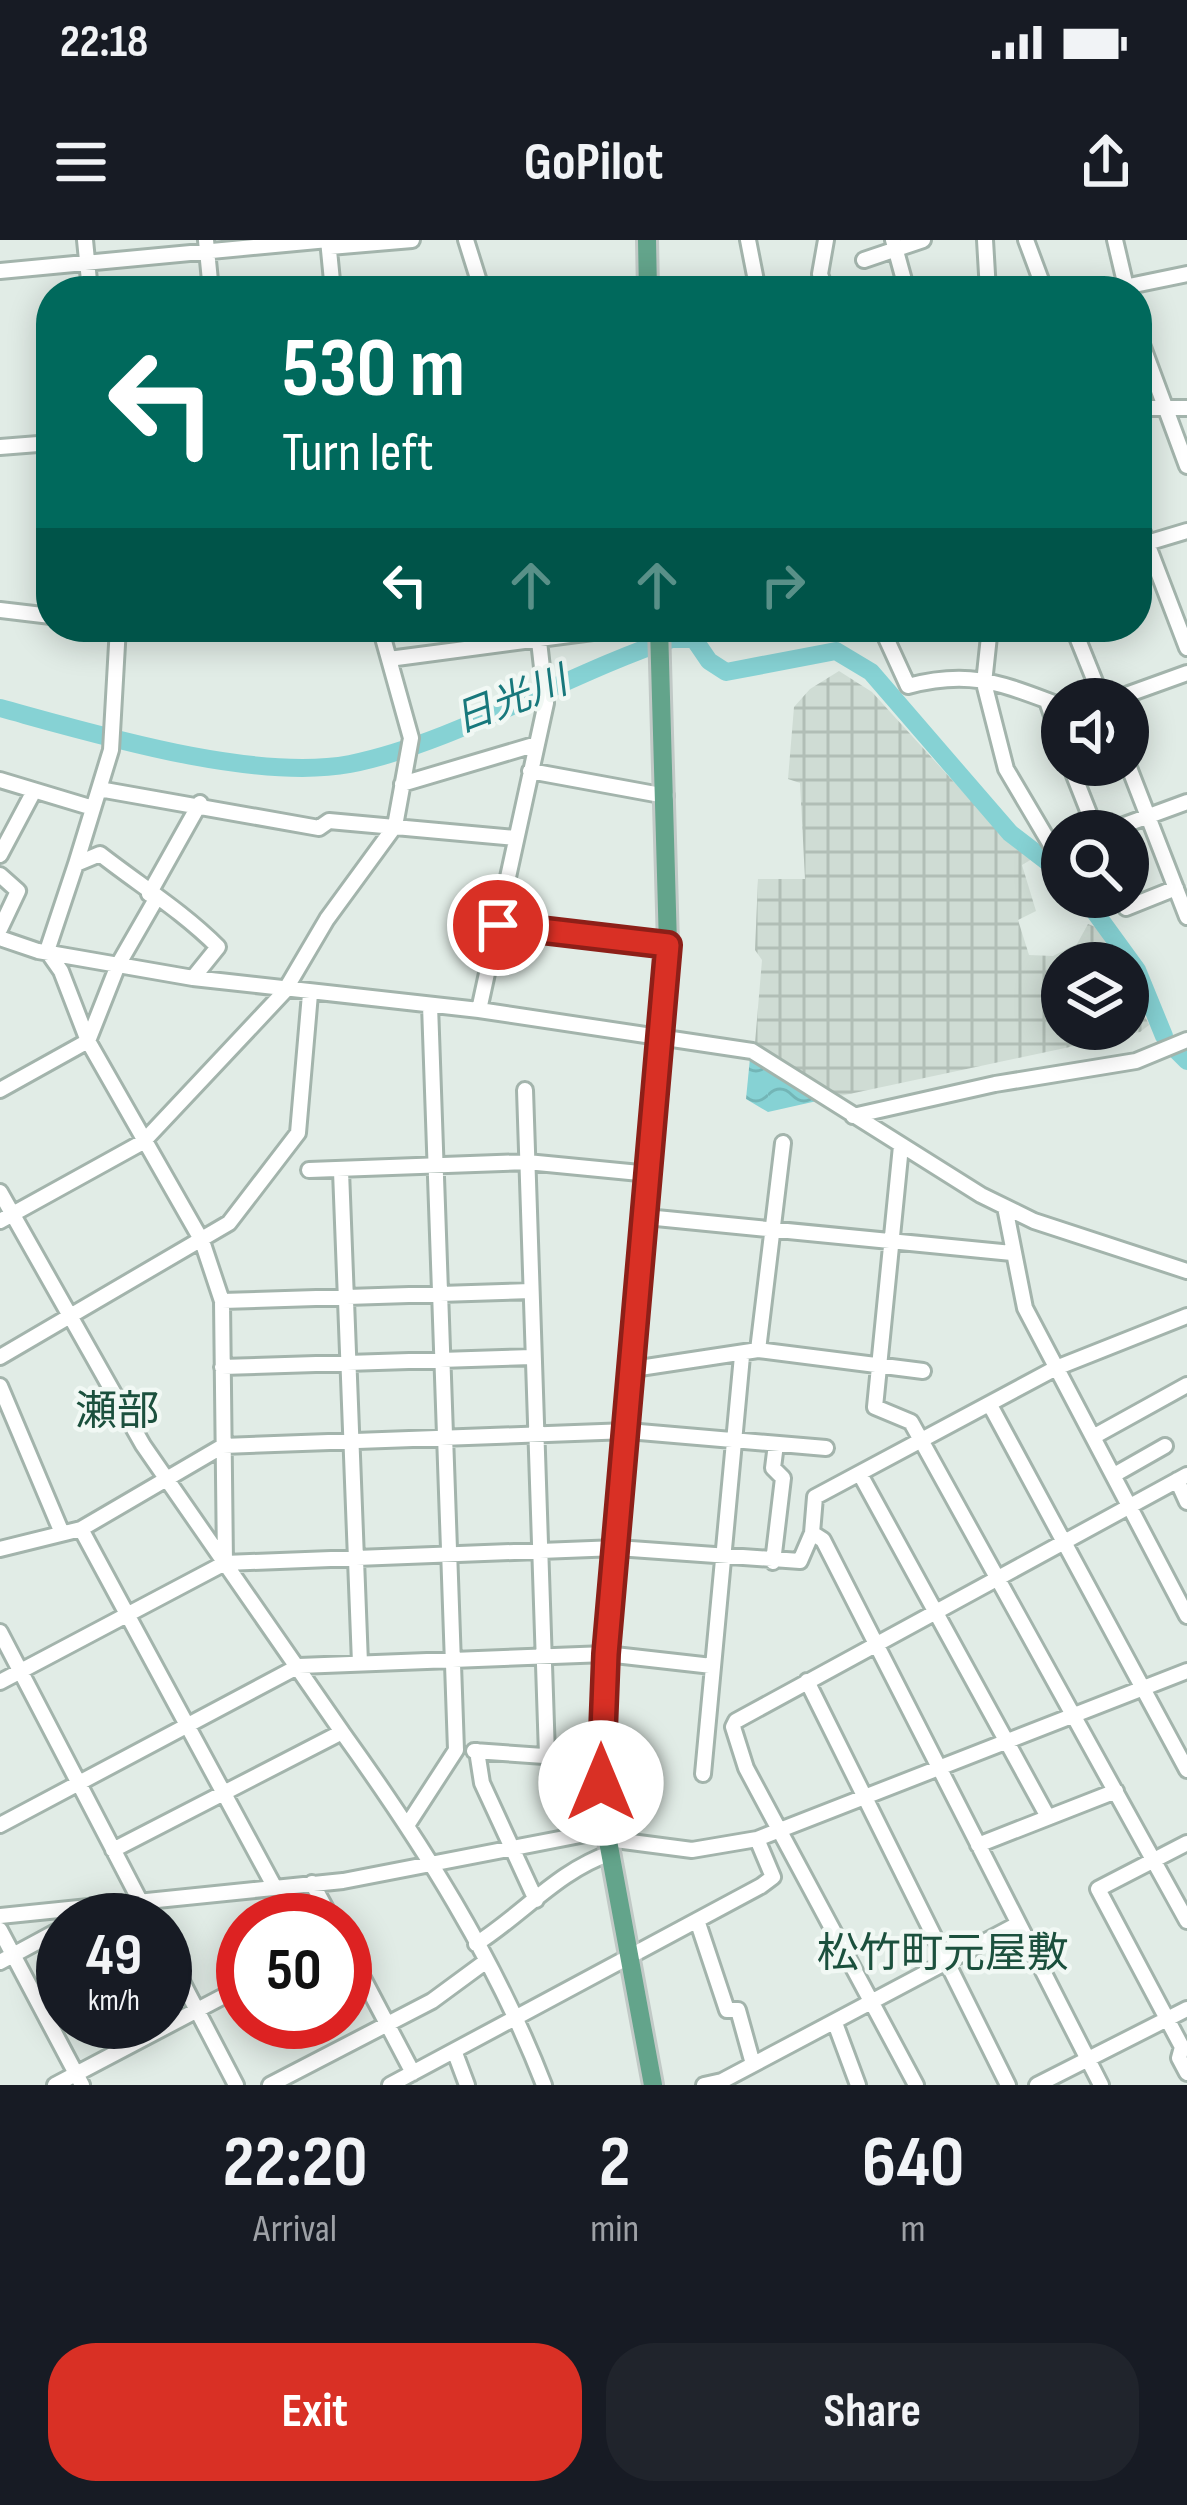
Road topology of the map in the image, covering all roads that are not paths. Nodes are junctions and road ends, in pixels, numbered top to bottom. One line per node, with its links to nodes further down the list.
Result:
1 (86, 240): 14 (street)
2 (412, 240): 13 (street)
3 (466, 240): 21 (street)
4 (646, 240): 22 (main road)
5 (748, 240): 23 (street)
6 (826, 240): 24 (street)
7 (923, 240): 12 (street)
8 (985, 240): 26 (street)
9 (1026, 240): 27 (street)
10 (1115, 240): 28 (street)
11 (207, 245): 13 (street); 14 (street); 19 (street)
12 (894, 245): 15 (street); 25 (street)
13 (330, 247): 20 (street)
14 (87, 260): 16 (street); 18 (street)
15 (864, 260)
16 (0, 271)
17 (1187, 274): 29 (street)
18 (89, 276)
19 (210, 276)
20 (332, 276)
21 (477, 276)
22 (647, 276)
23 (755, 276)
24 (821, 276)
25 (903, 276)
26 (987, 276)
27 (1039, 276)
28 (1123, 276)
29 (1152, 283)
30 (1152, 371): 32 (street)
31 (1152, 408): 32 (street)
32 (1166, 408): 33 (street); 36 (street)
33 (1187, 408)
34 (36, 444): 35 (street)
35 (0, 447)
36 (1187, 466)
37 (1187, 531): 38 (street)
38 (1152, 541)
39 (1152, 567): 50 (street)
40 (0, 610): 41 (street)
41 (36, 614)
42 (117, 642): 61 (street)
43 (384, 642): 51 (street)
44 (530, 642): 51 (street)
45 (539, 642): 57 (street)
46 (659, 642): 63 (main road)
47 (888, 642): 53 (street)
48 (988, 642): 53 (street)
49 (1079, 642): 54 (street)
50 (1187, 648)
51 (389, 658): 60 (street)
52 (1187, 673): 55 (street)
53 (984, 678): 56 (street); 70 (street)
54 (1094, 678)
55 (1149, 687)
56 (1041, 698)
57 (537, 744): 58 (street); 60 (street)
58 (530, 771): 63 (street); 71 (street)
59 (0, 780): 62 (street)
60 (402, 784): 69 (street)
61 (99, 789): 65 (street); 66 (street)
62 (34, 791): 66 (street); 72 (street)
63 (666, 796): 81 (main road)
64 (1187, 802): 67 (street)
65 (200, 803): 69 (street); 76 (street)
66 (93, 808): 73 (street)
67 (1149, 817)
68 (1149, 820): 75 (street)
69 (395, 826): 71 (street); 85 (street)
70 (1041, 830)
71 (516, 838): 79 (street)
72 (0, 855)
73 (76, 864): 76 (street); 82 (street)
74 (0, 875): 80 (street)
75 (1176, 889): 77 (street); 78 (street)
76 (152, 897): 83 (street); 84 (street)
77 (1149, 899)
78 (1187, 916)
79 (498, 925): 81 (street); 88 (street)
80 (0, 936): 82 (street)
81 (668, 945): 89 (main road)
82 (47, 951): 83 (street); 91 (street)
83 (118, 965): 84 (street); 91 (street)
84 (193, 978): 85 (street)
85 (284, 992): 86 (street); 95 (street)
86 (310, 994): 87 (street); 108 (street)
87 (430, 1005): 88 (street); 99 (street)
88 (479, 1010): 89 (street)
89 (662, 1036): 94 (street); 102 (main road)
90 (1187, 1040): 94 (street)
91 (88, 1041): 92 (street); 95 (street)
92 (0, 1090)
93 (525, 1090): 98 (street)
94 (853, 1116): 97 (street)
95 (143, 1142): 106 (street); 108 (street)
96 (783, 1143): 107 (street)
97 (901, 1146): 104 (street); 109 (street)
98 (527, 1162): 99 (street); 102 (street); 112 (street)
99 (434, 1168): 101 (street); 113 (street)
100 (310, 1170): 101 (street)
101 (341, 1171): 114 (street)
102 (650, 1174): 105 (main road)
103 (0, 1192): 106 (street)
104 (1006, 1207): 110 (street); 111 (street)
105 (646, 1217): 107 (street); 127 (main road)
106 (6, 1218): 117 (street)
107 (770, 1231): 109 (street); 118 (street)
108 (202, 1241): 115 (street); 117 (street)
109 (891, 1242): 110 (street); 124 (street)
110 (1012, 1253): 126 (street)
111 (1187, 1271)
112 (531, 1291): 113 (street); 120 (street)
113 (439, 1293): 114 (street); 122 (street)
114 (350, 1296): 115 (street); 123 (street)
115 (222, 1301): 125 (street)
116 (1187, 1316): 126 (street)
117 (71, 1318): 121 (street); 145 (street)
118 (758, 1350): 119 (street); 124 (street)
119 (742, 1356): 127 (street); 136 (street)
120 (532, 1357): 122 (street); 133 (street)
121 (0, 1358)
122 (441, 1360): 123 (street); 135 (street)
123 (351, 1362): 125 (street); 137 (street)
124 (879, 1365): 128 (street); 139 (street)
125 (222, 1367): 140 (street)
126 (1056, 1368): 131 (street); 134 (street)
127 (633, 1370): 132 (main road)
128 (922, 1371)
129 (1187, 1385): 134 (street)
130 (0, 1386): 150 (street)
131 (990, 1405): 139 (street); 152 (street)
132 (628, 1431): 133 (street); 136 (street); 153 (main road)
133 (536, 1434): 135 (street); 155 (street)
134 (1093, 1436): 143 (street)
135 (443, 1438): 137 (street); 156 (street)
136 (732, 1440): 138 (street); 157 (street)
137 (353, 1441): 140 (street); 158 (street)
138 (776, 1444): 142 (street); 159 (street)
139 (922, 1444): 144 (street); 161 (street)
140 (223, 1446): 145 (street); 160 (street)
141 (1165, 1446): 143 (street)
142 (826, 1448)
143 (1114, 1475): 148 (street)
144 (861, 1476): 151 (street); 162 (street)
145 (166, 1478): 149 (street); 160 (street)
146 (1182, 1478): 147 (street); 148 (street)
147 (1187, 1502)
148 (1130, 1506): 152 (street); 164 (street)
149 (81, 1528): 150 (street); 163 (street)
150 (62, 1533): 154 (street)
151 (812, 1533): 159 (street); 166 (street)
152 (1064, 1544): 161 (street); 177 (street)
153 (617, 1548): 155 (street); 157 (street); 167 (main road)
154 (0, 1549)
155 (540, 1552): 156 (street); 168 (street)
156 (446, 1557): 158 (street); 169 (street)
157 (722, 1558): 159 (street); 172 (street)
158 (358, 1559): 160 (street); 170 (street)
159 (773, 1562)
160 (225, 1563): 163 (street); 171 (street)
161 (996, 1580): 162 (street); 178 (street)
162 (936, 1613): 166 (street); 181 (street)
163 (126, 1614): 173 (street); 179 (street)
164 (1187, 1616)
165 (0, 1632): 173 (street)
166 (878, 1644): 175 (street); 186 (street)
167 (606, 1654): 168 (street); 172 (street); 185 (main road)
168 (541, 1658): 169 (street); 184 (street)
169 (452, 1661): 170 (street); 182 (street)
170 (361, 1663): 171 (street)
171 (299, 1666): 179 (street); 180 (street)
172 (712, 1666): 188 (street)
173 (20, 1671): 176 (street); 189 (street)
174 (1187, 1671): 177 (street)
175 (807, 1681): 192 (street); 196 (street)
176 (0, 1682)
177 (1144, 1690): 178 (street); 187 (street)
178 (1074, 1716): 181 (street); 190 (street)
179 (185, 1725): 189 (street); 191 (street)
180 (342, 1732): 191 (street); 194 (street)
181 (1007, 1742): 186 (street); 193 (street)
182 (456, 1750): 183 (street); 194 (street)
183 (477, 1751): 184 (street); 200 (street)
184 (547, 1755): 185 (street)
185 (601, 1760): 198 (main road)
186 (939, 1769): 192 (street); 201 (street)
187 (1187, 1770)
188 (703, 1774)
189 (78, 1782): 195 (street); 202 (street)
190 (1116, 1791): 193 (street); 203 (street)
191 (222, 1792): 202 (street); 206 (street)
192 (861, 1798): 196 (street); 222 (street)
193 (1048, 1817): 201 (street)
194 (409, 1824): 204 (street)
195 (0, 1826)
196 (780, 1829): 197 (street); 226 (street)
197 (758, 1839): 198 (street); 214 (street)
198 (608, 1841): 200 (street); 210 (street); 219 (main road)
199 (1187, 1843): 203 (street)
200 (510, 1845): 204 (street); 210 (street)
201 (978, 1845): 215 (street)
202 (113, 1850): 207 (street)
203 (1155, 1861): 213 (street); 230 (street)
204 (436, 1864): 205 (street); 218 (street)
205 (312, 1883): 206 (street); 208 (street)
206 (274, 1886): 209 (street)
207 (136, 1893)
208 (317, 1893)
209 (192, 1895)
210 (536, 1900): 218 (street)
211 (36, 1912): 212 (street)
212 (0, 1916)
213 (1187, 1921)
214 (698, 1923): 219 (street); 235 (street)
215 (1018, 1924): 222 (street); 234 (street)
216 (0, 1930): 220 (street)
217 (36, 1942): 220 (street)
218 (476, 1944): 221 (street)
219 (631, 1955): 229 (street); 245 (main road)
220 (7, 1958): 238 (street)
221 (485, 1962): 229 (street); 231 (street)
222 (946, 1964): 226 (street); 249 (street)
223 (372, 1995): 231 (street)
224 (192, 2000): 228 (street)
225 (216, 2000): 228 (street)
226 (872, 2003): 232 (street); 248 (street)
227 (1187, 2008): 230 (street)
228 (197, 2010): 238 (street); 240 (street)
229 (519, 2019): 233 (street); 244 (street)
230 (1167, 2020): 234 (street); 237 (street)
231 (387, 2023): 236 (street); 241 (street)
232 (835, 2023): 235 (street); 247 (street)
233 (454, 2053): 236 (street); 243 (street)
234 (1087, 2059): 250 (street); 251 (street)
235 (753, 2064): 246 (street)
236 (413, 2073): 242 (street)
237 (1187, 2073)
238 (79, 2080): 239 (street)
239 (55, 2085)
240 (236, 2085)
241 (271, 2085)
242 (390, 2085)
243 (466, 2085)
244 (544, 2085)
245 (653, 2085)
246 (704, 2085)
247 (858, 2085)
248 (916, 2085)
249 (1008, 2085)
250 (1037, 2085)
251 (1101, 2085)

